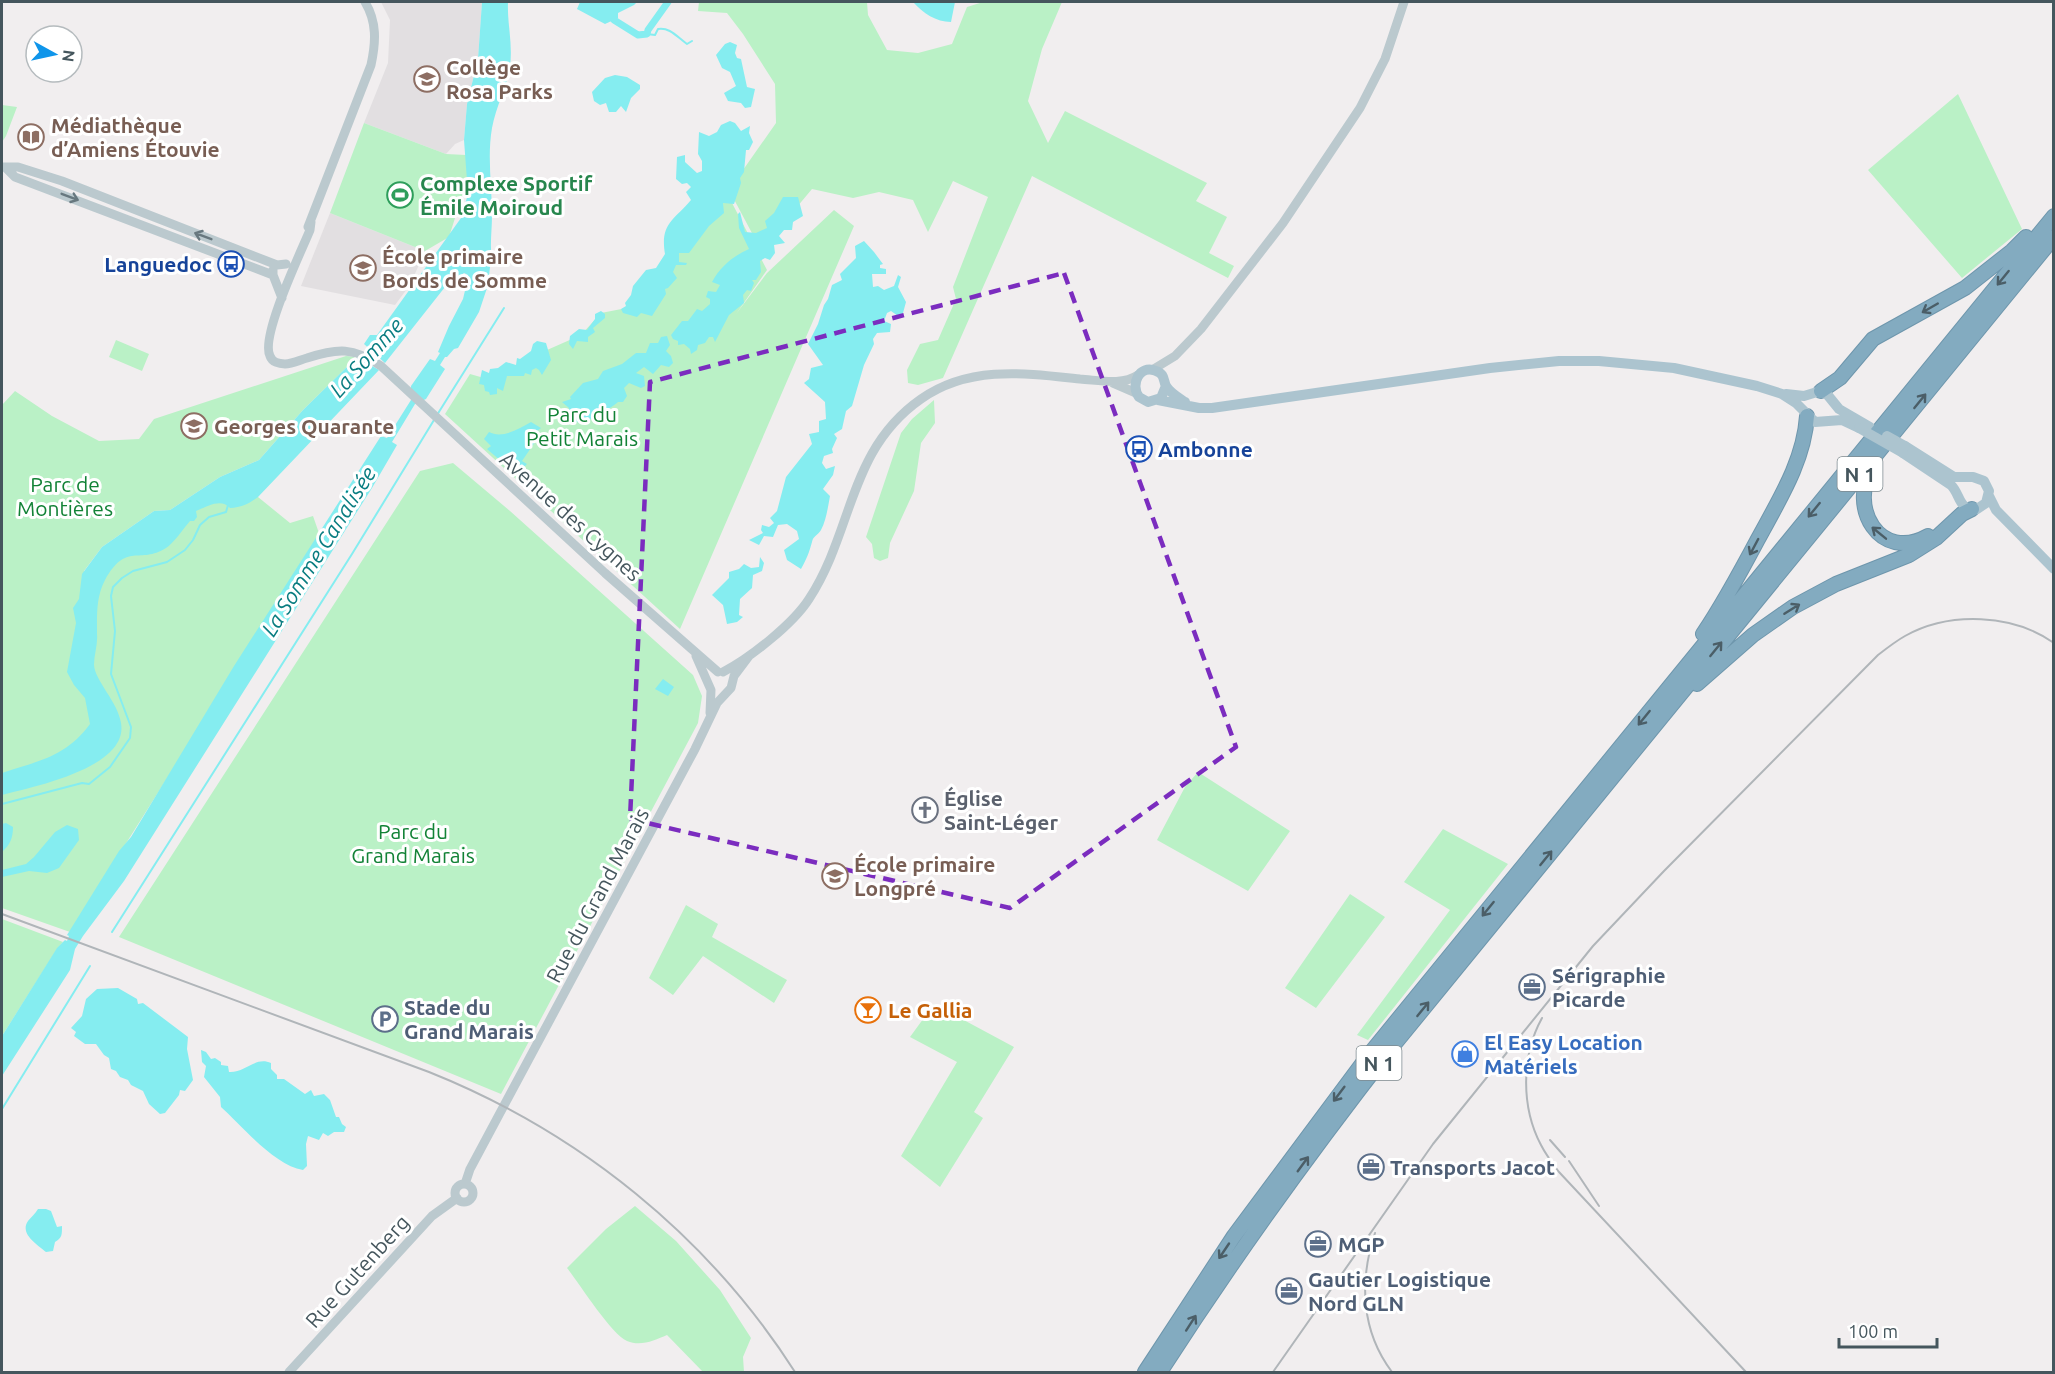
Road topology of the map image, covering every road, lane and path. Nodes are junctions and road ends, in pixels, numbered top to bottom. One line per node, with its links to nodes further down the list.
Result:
1 (365, 2): 6 (street)
2 (1404, 2): 12 (street)
3 (4, 167): 8 (street, one-way to 3); 10 (street, one-way to 10)
4 (2054, 209): 17 (highway, one-way to 17)
5 (2054, 216): 36 (highway, N 1, one-way to 36)
6 (311, 222): 8 (street); 9 (street)
7 (2054, 237): 25 (highway, N 1, one-way to 7)
8 (281, 264): 9 (street); 10 (street)
9 (290, 276): 10 (street); 11 (street)
10 (274, 277): 11 (street)
11 (282, 298): 33 (street, Avenue des Cygnes)
12 (1175, 356): 13 (street); 16 (street)
13 (1152, 370): 14 (main road); 16 (main road)
14 (1138, 375): 15 (street); 18 (main road)
15 (1110, 382): 18 (street); 34 (street)
16 (1166, 383): 20 (main road); 22 (main road)
17 (1817, 392): 19 (main road); 21 (main road); 23 (main road)
18 (1136, 393): 20 (main road)
19 (1782, 394): 22 (main road); 23 (main road)
20 (1158, 400): 22 (main road)
21 (1835, 405): 24 (main road); 26 (main road, bridge)
22 (1191, 407)
23 (1806, 412): 24 (main road); 36 (highway, one-way to 36)
24 (1828, 419): 26 (main road, bridge)
25 (1895, 431): 29 (highway, one-way to 25); 40 (highway, N 1, one-way to 25)
26 (1904, 449): 27 (main road); 29 (main road)
27 (1968, 478): 28 (main road); 29 (main road)
28 (1989, 496): 30 (main road); 31 (main road)
29 (1958, 497): 30 (main road)
30 (1975, 509): 31 (main road); 40 (highway, one-way to 30)
31 (2032, 548): 32 (main road)
32 (2054, 569)
33 (695, 653): 35 (street, Avenue des Cygnes); 38 (street, Avenue des Cygnes)
34 (748, 656): 35 (street); 37 (street)
35 (720, 672): 37 (street); 38 (street)
36 (1682, 672): 45 (highway, N 1, one-way to 45)
37 (732, 682): 39 (street)
38 (710, 686): 39 (street); 41 (street, Rue du Grand Marais)
39 (724, 694): 41 (street, Rue du Grand Marais)
40 (1666, 711): 46 (highway, N 1, one-way to 40)
41 (710, 717): 42 (street, Rue du Grand Marais)
42 (465, 1184): 43 (street); 43 (street)
43 (457, 1198): 44 (street, Rue Gutenberg)
44 (289, 1372)
45 (1145, 1372)
46 (1160, 1372)

